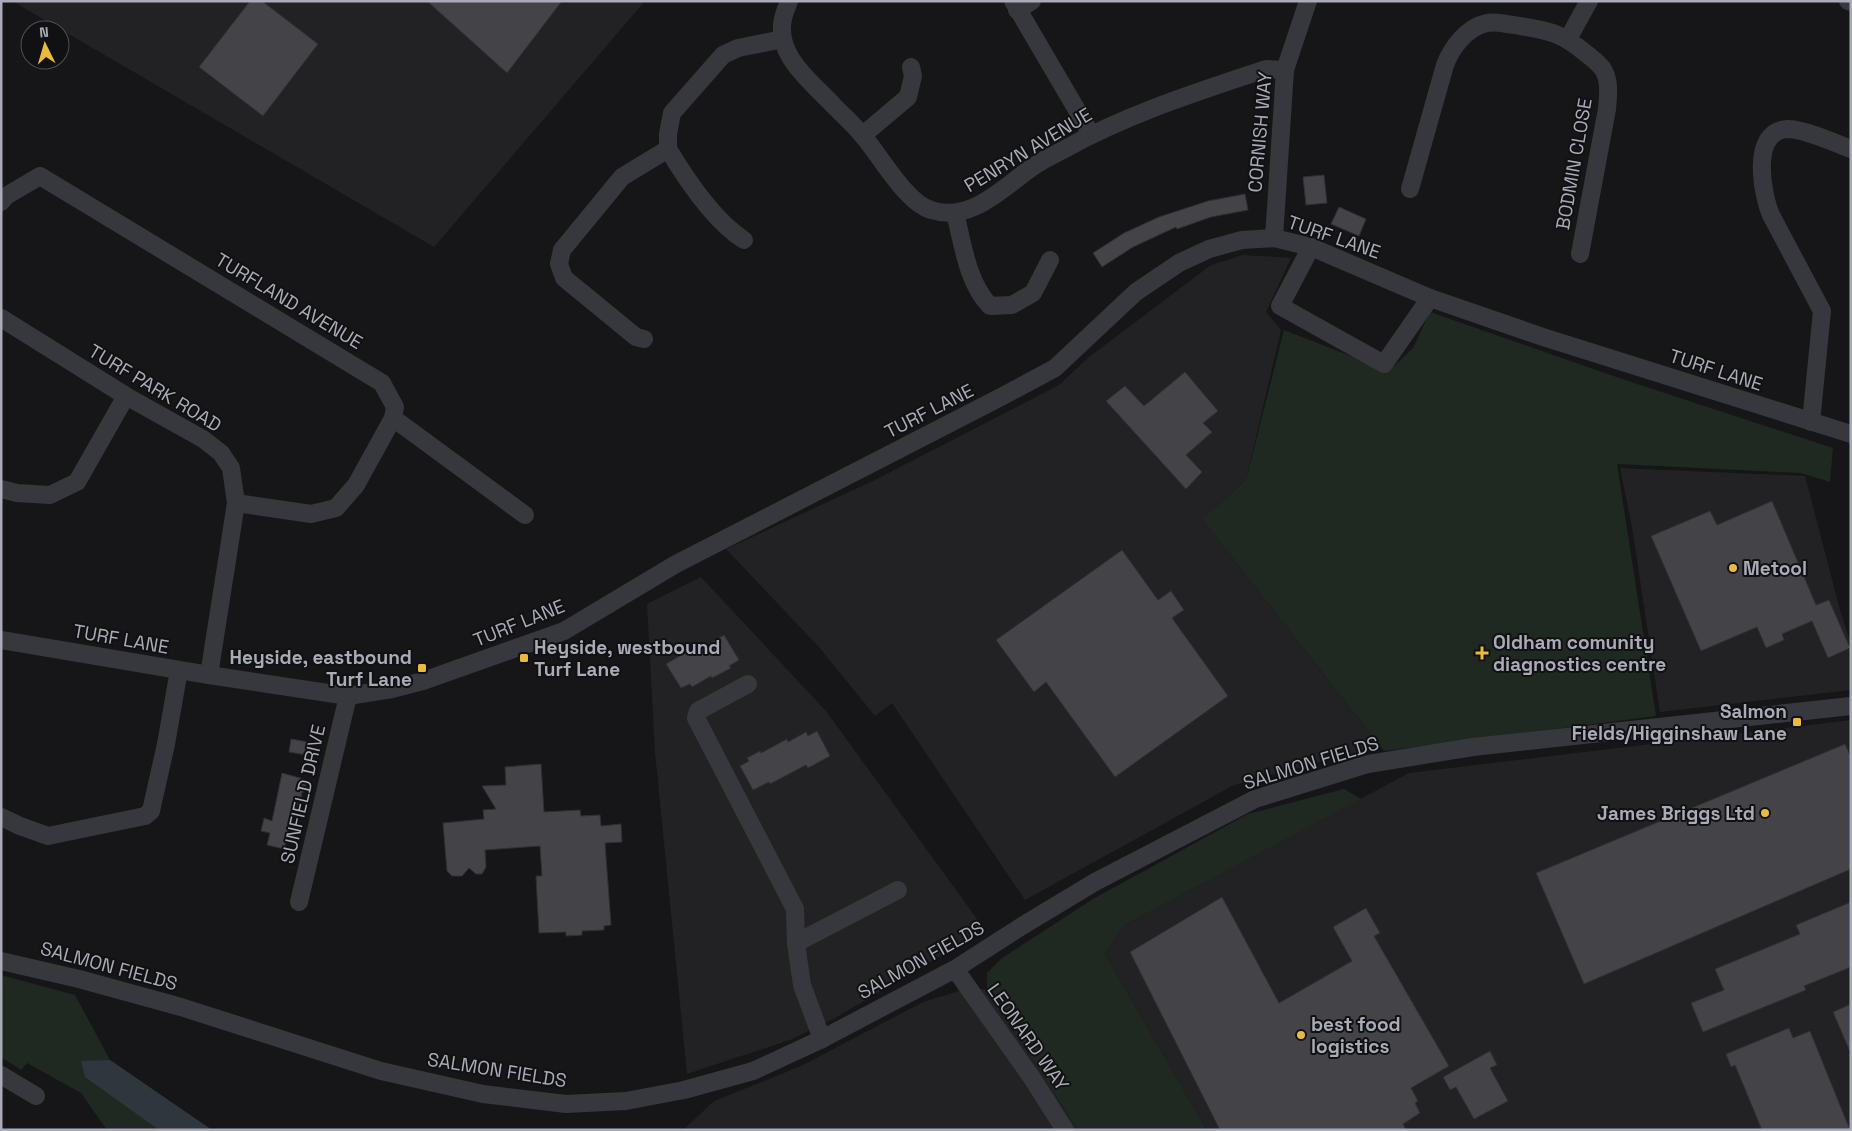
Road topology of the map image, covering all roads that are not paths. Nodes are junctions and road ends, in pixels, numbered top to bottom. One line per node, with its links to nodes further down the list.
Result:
1 (789, 1): 5 (street, PENRYN AVENUE)
2 (1308, 1): 8 (street, CORNISH WAY)
3 (1589, 1): 6 (street)
4 (1021, 4): 9 (street)
5 (783, 39): 10 (street, PENRYN AVENUE); 11 (street)
6 (1568, 39): 13 (street, BODMIN CLOSE); 19 (street, BODMIN CLOSE)
7 (911, 67): 10 (street)
8 (1285, 70): 9 (street, PENRYN AVENUE); 16 (street, CORNISH WAY)
9 (1091, 134): 15 (street, PENRYN AVENUE)
10 (863, 135): 15 (street, PENRYN AVENUE)
11 (668, 149): 17 (street); 23 (street)
12 (1851, 149): 26 (street)
13 (1410, 189)
14 (1, 202): 25 (street, TURFLAND AVENUE)
15 (954, 213): 20 (street)
16 (1274, 238): 18 (street, TURF LANE); 35 (street, TURF LANE)
17 (744, 240)
18 (1310, 247): 21 (street, TURF LANE); 21 (street)
19 (1580, 254)
20 (1050, 260)
21 (1430, 298): 26 (street, TURF LANE)
22 (1, 318): 24 (street, TURF PARK ROAD)
23 (644, 339)
24 (126, 396): 28 (street); 29 (street, TURF PARK ROAD)
25 (393, 418): 29 (street); 30 (street)
26 (1811, 422): 27 (street, TURF LANE)
27 (1851, 434)
28 (1, 489)
29 (236, 503): 33 (street, TURF PARK ROAD)
30 (525, 515)
31 (1, 640): 32 (street, TURF LANE)
32 (179, 670): 33 (street, TURF LANE); 37 (street)
33 (209, 675): 35 (street, TURF LANE)
34 (748, 684): 40 (street)
35 (348, 696): 39 (street, SUNFIELD DRIVE)
36 (1851, 706): 42 (street, SALMON FIELDS)
37 (1, 817)
38 (898, 890): 40 (street)
39 (299, 902)
40 (796, 943): 43 (street)
41 (1, 961): 43 (street, SALMON FIELDS)
42 (955, 969): 43 (street, SALMON FIELDS); 46 (street, LEONARD WAY)
43 (822, 1039)
44 (1, 1075): 45 (street)
45 (36, 1096)
46 (1065, 1130)

